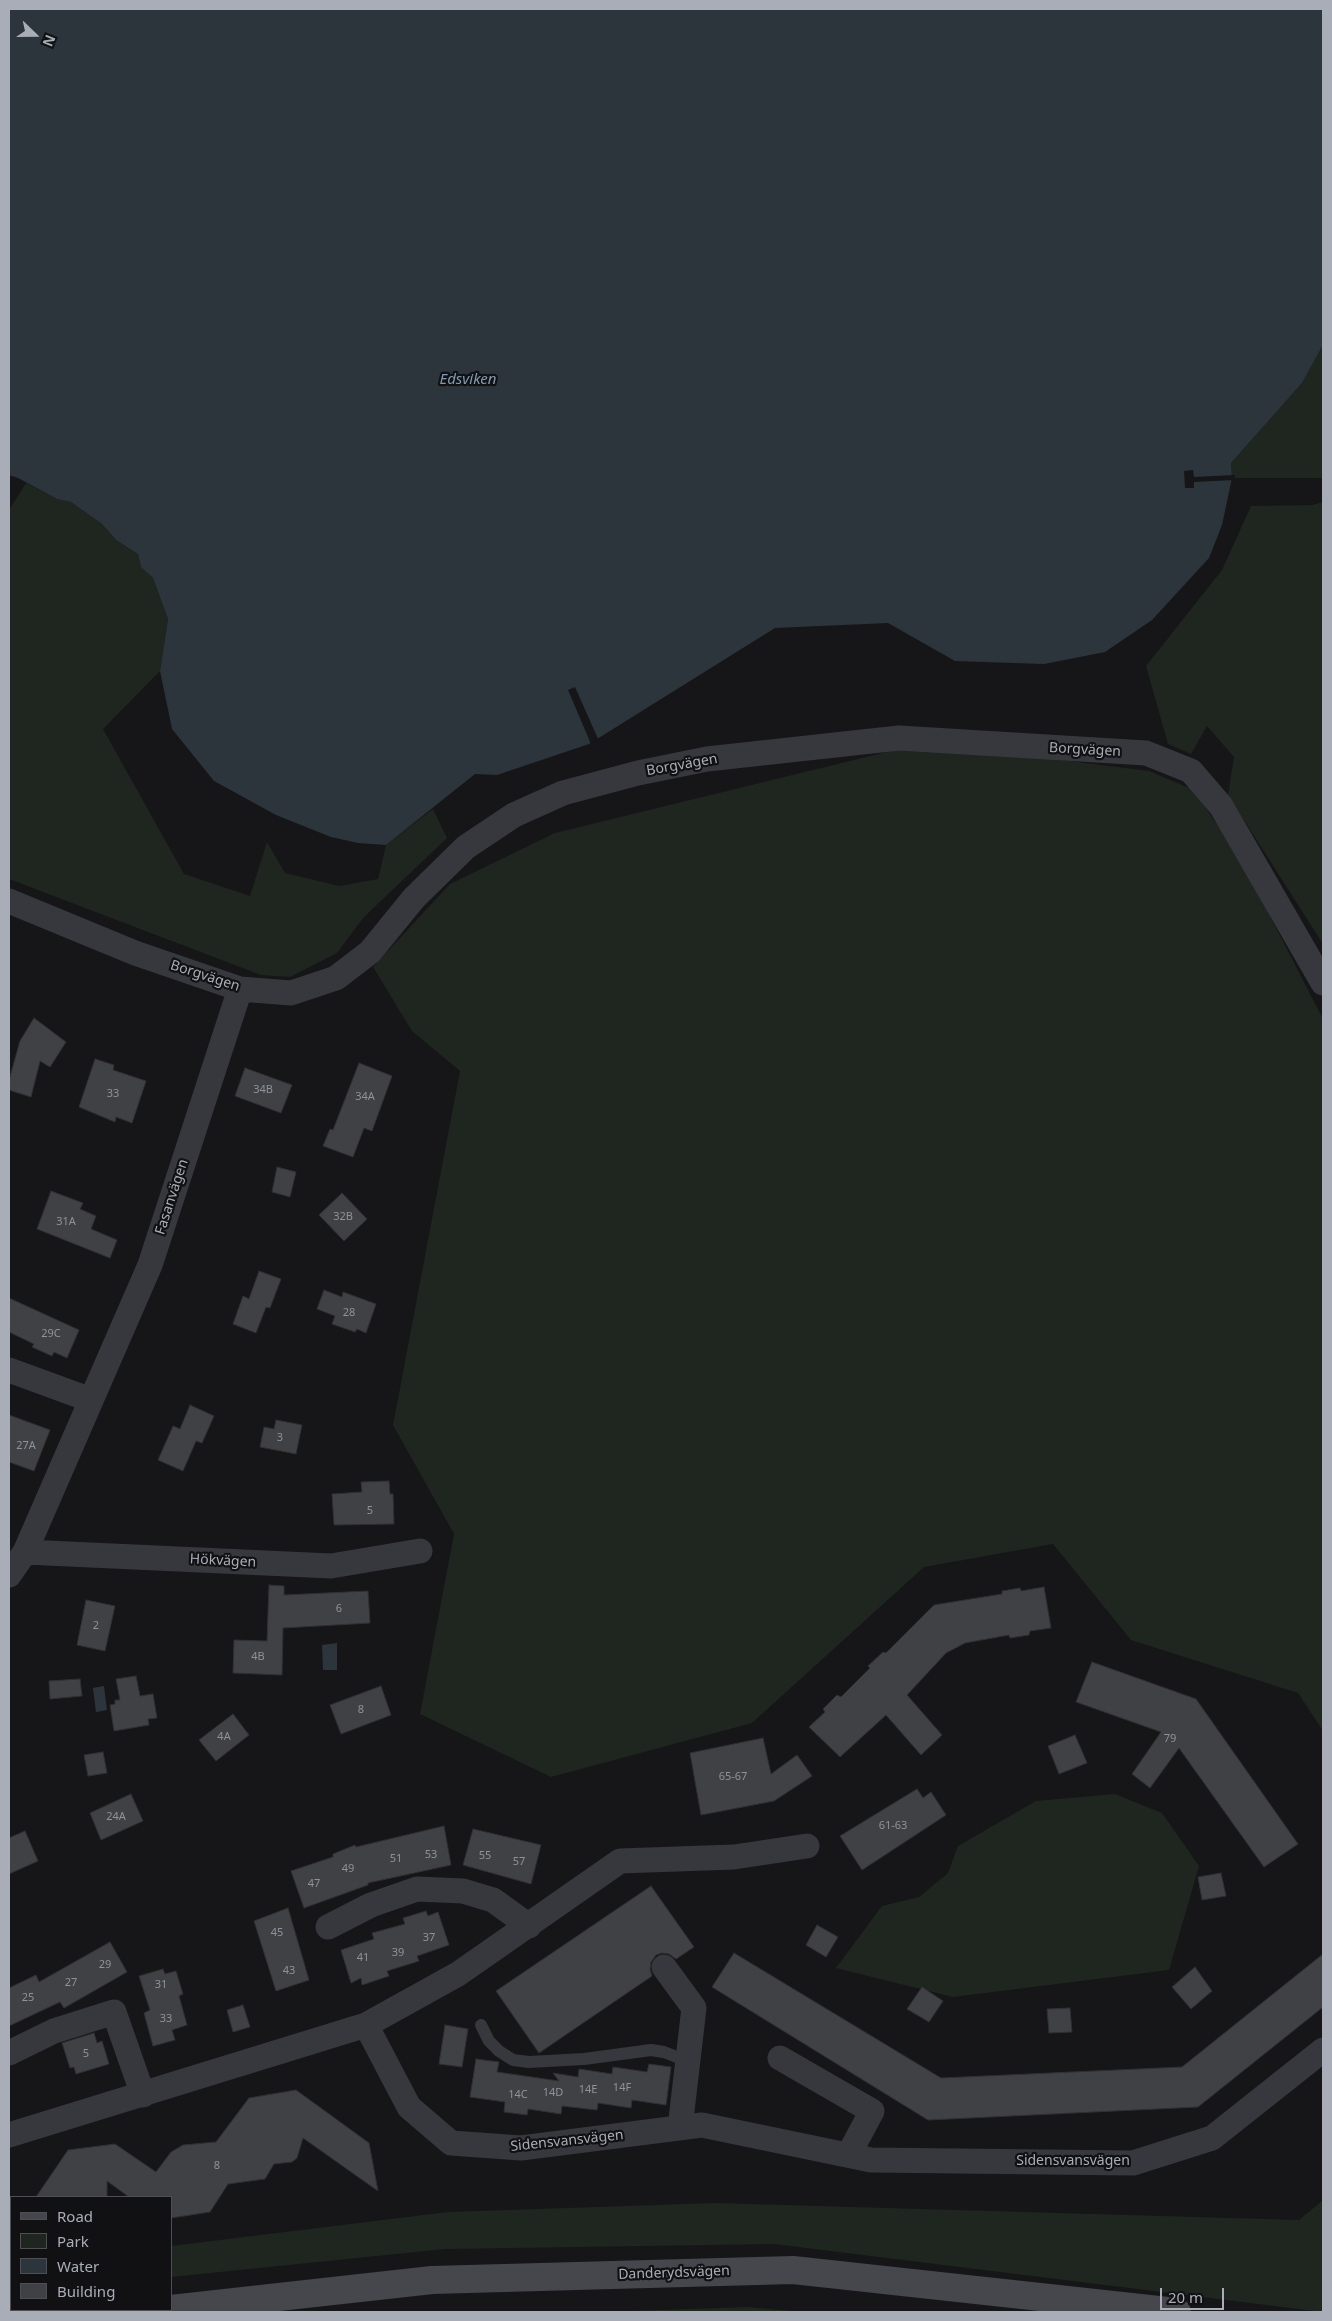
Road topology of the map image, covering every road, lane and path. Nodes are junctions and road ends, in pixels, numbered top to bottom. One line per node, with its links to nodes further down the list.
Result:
1 (9, 901): 3 (street, Borgvägen)
2 (1323, 983): 3 (street, Borgvägen)
3 (240, 989): 5 (street, Fasanvägen)
4 (9, 1370): 5 (street)
5 (91, 1400): 7 (street, Fasanvägen)
6 (420, 1551): 7 (street, Hökvägen)
7 (25, 1552): 8 (street, Fasanvägen)
8 (9, 1575)
9 (807, 1846): 10 (street)
10 (529, 1926): 11 (street); 13 (street)
11 (328, 1927)
12 (664, 1968): 18 (street)
13 (366, 2025): 19 (street); 20 (street, Sidensvansvägen)
14 (481, 2025): 18 (lane)
15 (1323, 2050): 22 (street, Sidensvansvägen)
16 (9, 2053): 19 (street)
17 (780, 2058): 22 (street)
18 (687, 2061): 20 (street)
19 (143, 2095): 21 (street)
20 (680, 2128): 22 (street, Sidensvansvägen)
21 (9, 2135)
22 (849, 2154)
23 (172, 2310): 24 (main road, Danderydsvägen)
24 (1177, 2312)

